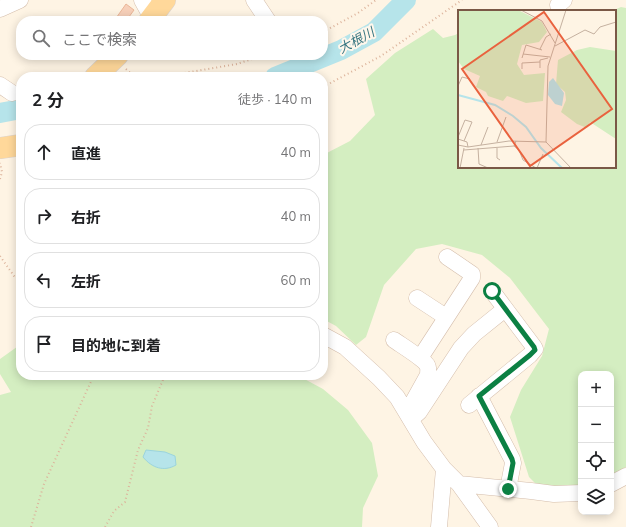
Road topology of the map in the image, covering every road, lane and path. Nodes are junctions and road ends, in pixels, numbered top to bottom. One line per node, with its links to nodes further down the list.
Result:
1 (20, 0): 7 (street)
2 (142, 0): 8 (street)
3 (165, 0): 9 (main road)
4 (254, 0): 10 (street)
5 (376, 0): 11 (path)
6 (462, 0): 16 (path)
7 (0, 9)
8 (149, 16)
9 (152, 16)
10 (265, 16)
11 (328, 29)
12 (113, 60): 14 (main road)
13 (249, 60): 15 (path)
14 (100, 72)
15 (190, 72)
16 (328, 84)
17 (16, 146): 18 (main road)
18 (0, 148)
19 (0, 162): 20 (path)
20 (0, 179)
21 (0, 256): 23 (path)
22 (447, 258): 27 (street)
23 (16, 278)
24 (492, 291): 26 (street)
25 (417, 298): 27 (street)
26 (506, 309): 33 (street); 38 (street)
27 (446, 317): 30 (street)
28 (328, 338): 33 (street)
29 (394, 340): 30 (street)
30 (420, 358): 33 (street)
31 (92, 380): 40 (path)
32 (163, 380): 41 (path)
33 (409, 416): 34 (street)
34 (444, 469): 37 (street); 42 (street)
35 (626, 476): 36 (street)
36 (614, 482)
37 (459, 484): 38 (street); 43 (street)
38 (508, 489): 39 (street)
39 (578, 493)
40 (31, 527)
41 (105, 527)
42 (439, 527)
43 (490, 527)

